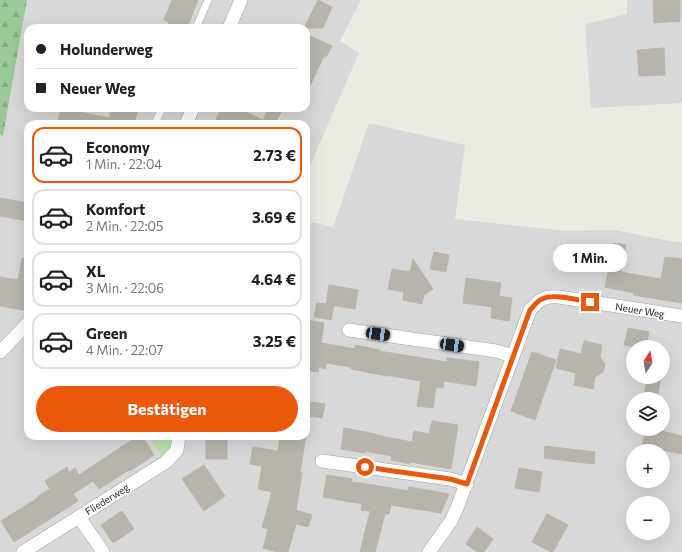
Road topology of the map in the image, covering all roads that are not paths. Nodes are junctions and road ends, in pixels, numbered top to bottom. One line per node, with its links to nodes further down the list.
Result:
1 (208, 0): 3 (lane)
2 (241, 0): 4 (street)
3 (198, 24)
4 (231, 24)
5 (682, 316): 9 (street, Neuer Weg)
6 (24, 327): 8 (street)
7 (349, 330): 9 (street)
8 (0, 352)
9 (513, 356): 12 (street, Neuer Weg)
10 (178, 440): 13 (street, Fliederweg)
11 (322, 461): 12 (street)
12 (467, 484): 16 (street, Neuer Weg)
13 (79, 517): 14 (street, Fliederweg); 15 (street)
14 (24, 552)
15 (103, 552)
16 (429, 552)

